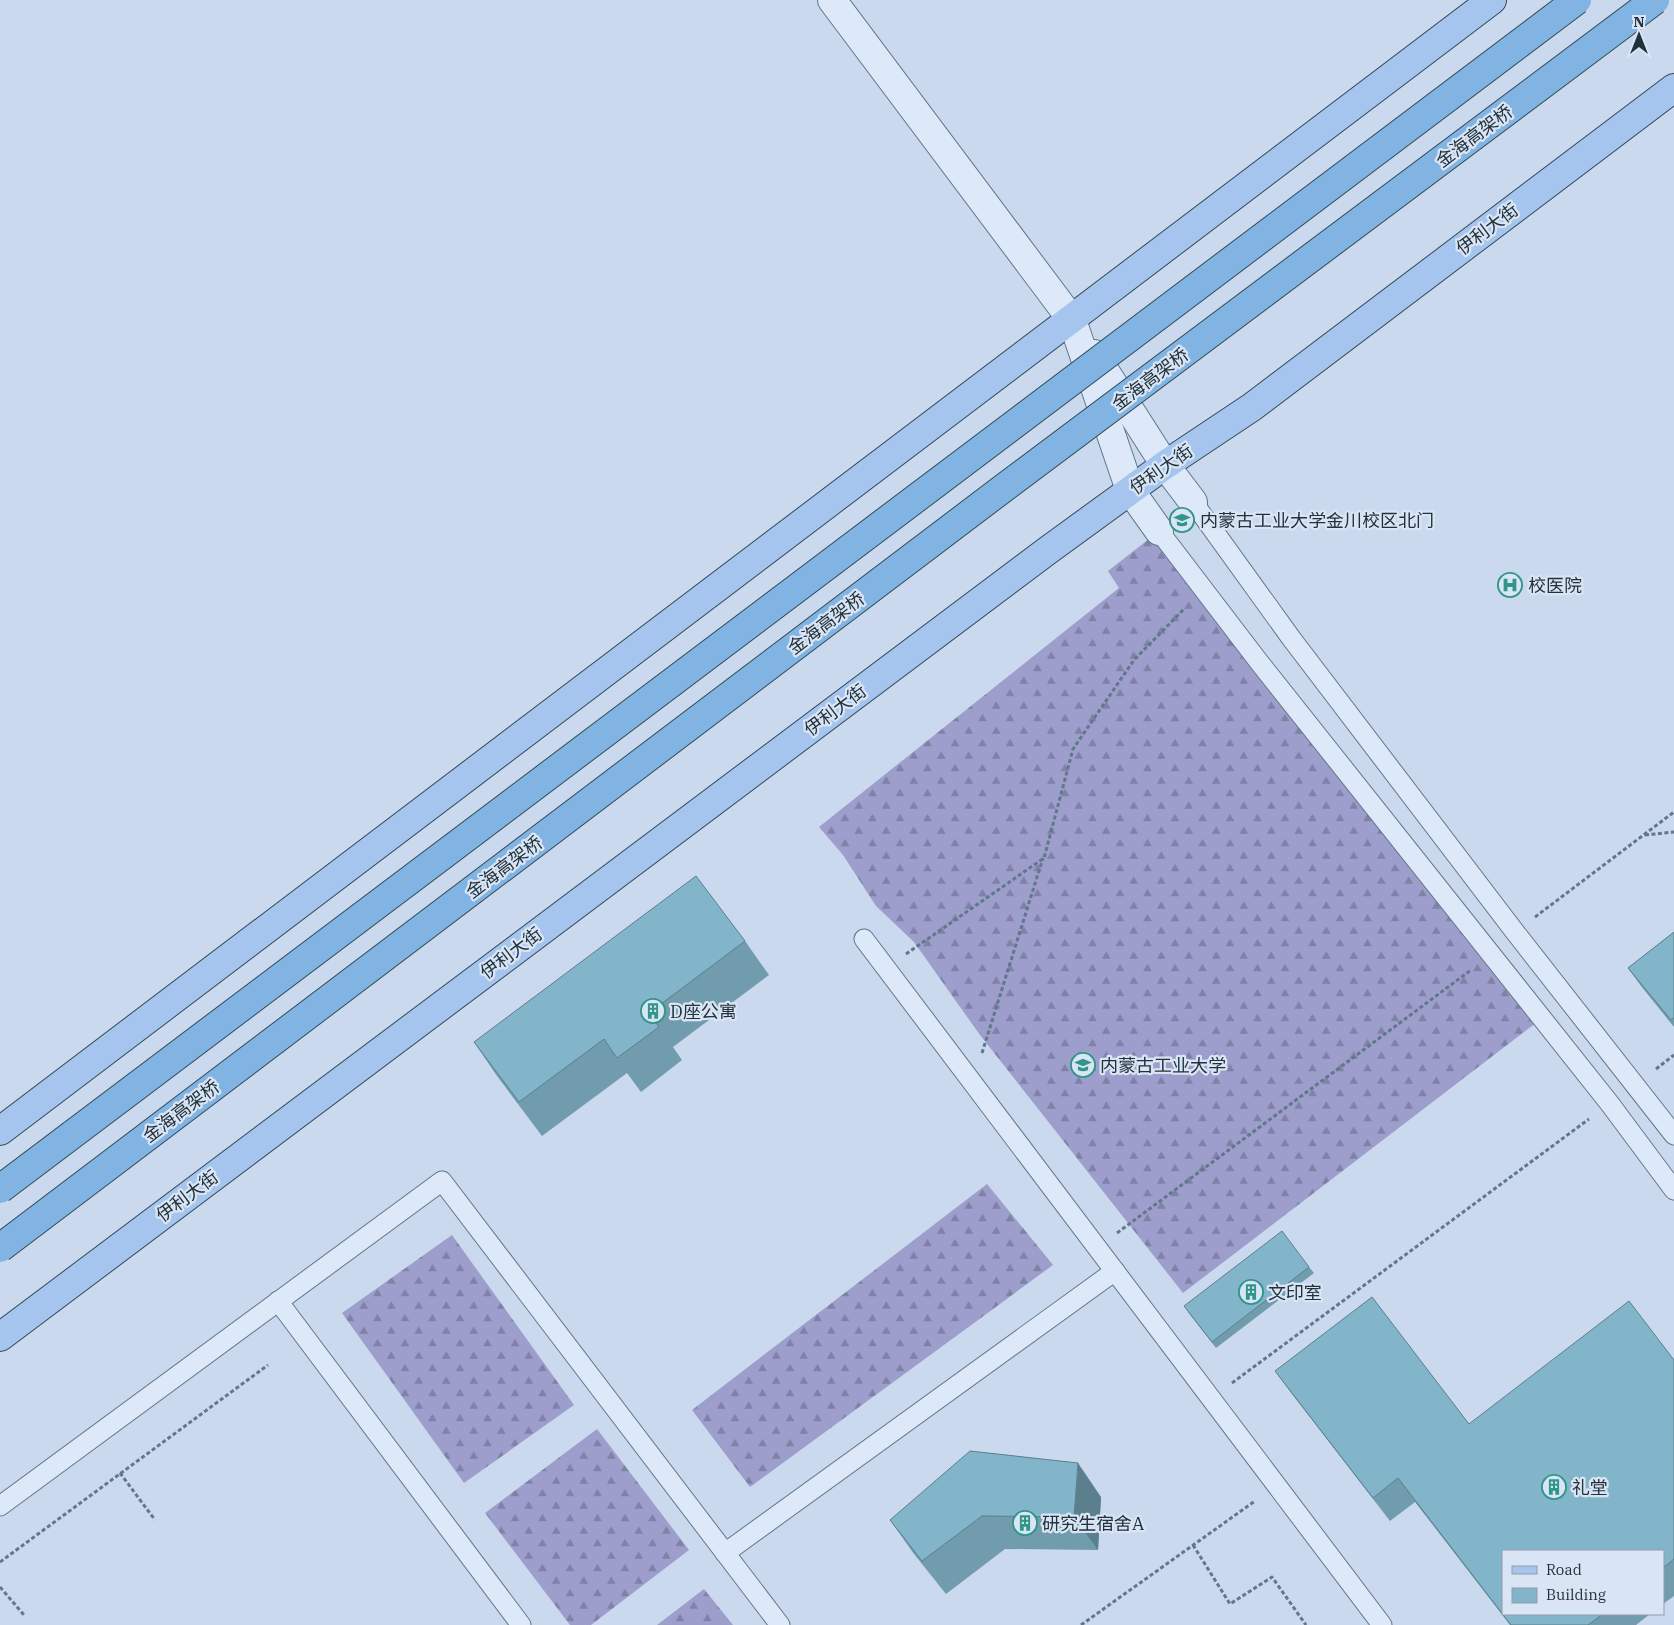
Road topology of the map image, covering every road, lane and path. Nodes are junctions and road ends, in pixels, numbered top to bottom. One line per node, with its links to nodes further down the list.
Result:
1 (832, 0): 6 (street)
2 (1492, 0): 6 (main road)
3 (1577, 0): 24 (highway, bridge)
4 (1655, 0): 26 (highway, 金海高架桥, bridge)
5 (1674, 88): 7 (main road, 伊利大街)
6 (1072, 320): 7 (street); 8 (street); 22 (main road)
7 (1165, 465): 8 (main road, 伊利大街); 9 (street)
8 (1130, 490): 10 (street); 30 (main road, 伊利大街)
9 (1194, 502): 16 (lane)
10 (1159, 530): 11 (lane)
11 (1204, 590): 15 (path); 18 (lane)
12 (1674, 812): 14 (path)
13 (1674, 832): 14 (path)
14 (1644, 835): 16 (path)
15 (1044, 858): 19 (path); 20 (path)
16 (1514, 932): 23 (lane)
17 (864, 939): 19 (lane)
18 (1492, 954): 21 (lane); 27 (path)
19 (886, 968): 20 (lane)
20 (973, 1082): 27 (lane)
21 (1610, 1104): 25 (lane); 32 (path)
22 (0, 1131)
23 (1674, 1135)
24 (0, 1189)
25 (1674, 1190)
26 (0, 1248)
27 (1097, 1248): 28 (lane)
28 (1115, 1271): 32 (lane); 38 (lane)
29 (278, 1301): 35 (lane); 38 (lane); 42 (lane)
30 (0, 1336)
31 (268, 1365): 33 (path)
32 (1211, 1398): 34 (lane)
33 (120, 1473): 36 (path); 39 (path)
34 (1277, 1485): 37 (path); 46 (lane)
35 (0, 1506)
36 (155, 1520)
37 (1193, 1545): 44 (path); 45 (path)
38 (725, 1553): 43 (lane)
39 (0, 1562)
40 (0, 1587): 41 (path)
41 (24, 1616)
42 (522, 1625)
43 (780, 1625)
44 (1081, 1625)
45 (1306, 1625)
46 (1382, 1625)

